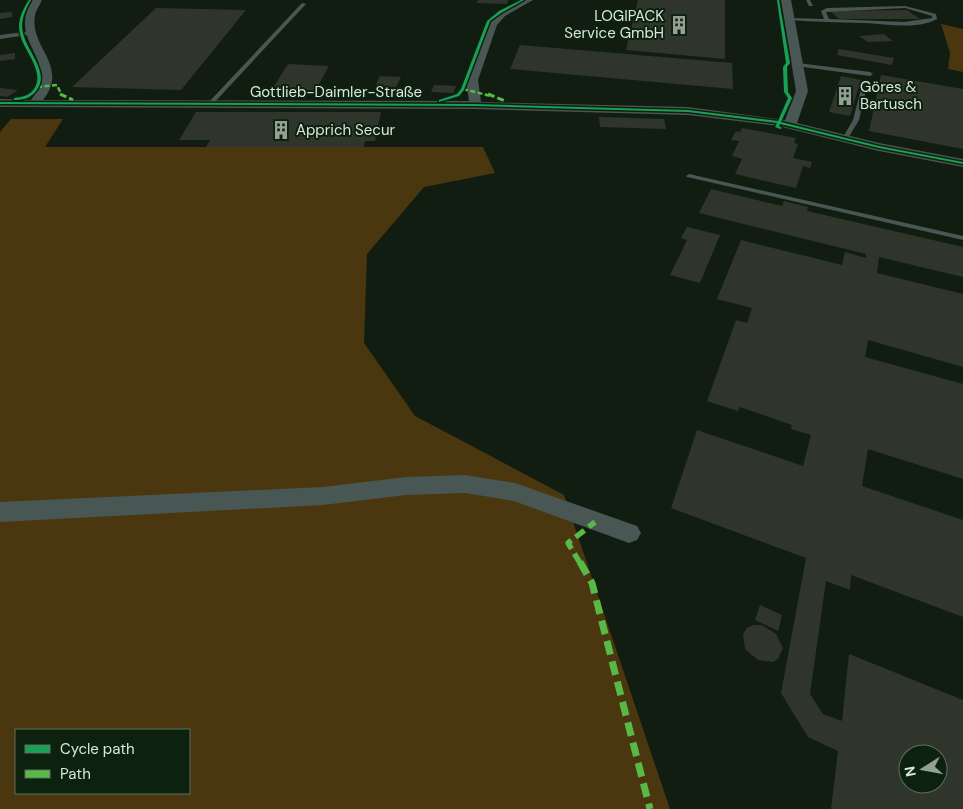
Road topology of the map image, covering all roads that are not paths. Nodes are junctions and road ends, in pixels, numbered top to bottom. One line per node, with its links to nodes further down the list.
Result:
1 (37, 0): 7 (street)
2 (528, 0): 15 (street)
3 (786, 0): 5 (street)
4 (304, 4): 14 (lane)
5 (790, 19): 6 (lane); 9 (street)
6 (827, 21): 6 (lane)
7 (32, 33): 8 (lane); 13 (street)
8 (0, 37)
9 (798, 65): 10 (lane); 16 (street)
10 (870, 74)
11 (865, 82): 17 (lane)
12 (0, 103): 13 (street, Gottlieb-Daimler-Straße)
13 (34, 103): 14 (street, Gottlieb-Daimler-Straße)
14 (210, 104): 15 (street, Gottlieb-Daimler-Straße)
15 (475, 105): 16 (street, Gottlieb-Daimler-Straße)
16 (790, 125): 17 (street, Gottlieb-Daimler-Straße)
17 (845, 138): 18 (street, Gottlieb-Daimler-Straße)
18 (963, 164)
19 (689, 176): 20 (lane)
20 (963, 238)
21 (0, 512): 22 (street)
22 (629, 533)

